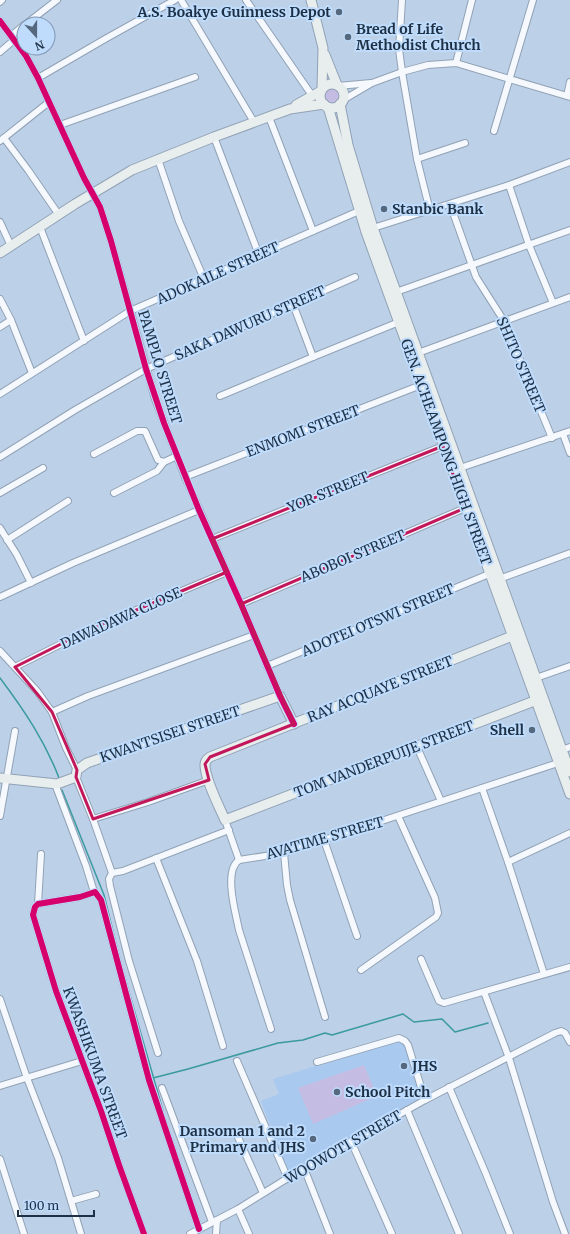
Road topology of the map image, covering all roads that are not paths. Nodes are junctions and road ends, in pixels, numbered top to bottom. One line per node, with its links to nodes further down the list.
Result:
1 (57, 0): 9 (street)
2 (175, 0): 19 (street)
3 (181, 0): 35 (street)
4 (246, 0): 25 (street)
5 (311, 0): 13 (main road)
6 (402, 0): 16 (street)
7 (472, 0): 15 (street)
8 (532, 0): 20 (street)
9 (37, 16)
10 (0, 21): 12 (street, PAMPLO STREET)
11 (16, 34): 12 (street)
12 (12, 38): 14 (street); 19 (street, PAMPLO STREET)
13 (323, 48): 17 (main road); 23 (main road)
14 (0, 52)
15 (456, 63): 16 (street); 20 (street)
16 (402, 72): 22 (street); 42 (street)
17 (323, 76): 24 (main road); 25 (main road)
18 (195, 77): 36 (street)
19 (38, 78): 28 (street, PAMPLO STREET)
20 (510, 79): 26 (street); 37 (street)
21 (570, 82): 26 (street)
22 (372, 83): 23 (street); 29 (street)
23 (338, 85): 24 (main road); 29 (main road)
24 (322, 90): 27 (main road); 31 (main road)
25 (311, 94): 27 (main road)
26 (569, 96)
27 (303, 101): 32 (main road)
28 (49, 102): 36 (street, PAMPLO STREET); 39 (street)
29 (342, 102): 31 (main road); 52 (main road, GEN. ACHEAMPONG HIGH STREET)
30 (313, 105): 31 (main road); 32 (main road); 34 (main road)
31 (326, 105): 34 (main road, GEN. ACHEAMPONG HIGH STREET)
32 (290, 109): 33 (main road)
33 (269, 117): 35 (main road); 54 (street)
34 (332, 118): 47 (main road, GEN. ACHEAMPONG HIGH STREET)
35 (254, 122): 38 (main road)
36 (60, 125): 45 (street, PAMPLO STREET)
37 (494, 131)
38 (214, 137): 41 (main road); 58 (street)
39 (2, 139): 49 (street)
40 (465, 143): 42 (street)
41 (158, 159): 45 (main road); 61 (street)
42 (417, 159): 48 (street)
43 (570, 162): 44 (street)
44 (509, 185): 46 (street); 55 (street)
45 (93, 193): 49 (main road); 67 (street, PAMPLO STREET)
46 (450, 204): 48 (street); 59 (street, SHITO STREET)
47 (359, 211): 54 (street, ADOKAILE STREET); 70 (main road, GEN. ACHEAMPONG HIGH STREET)
48 (430, 211): 52 (street)
49 (59, 215): 51 (main road)
50 (0, 222): 56 (street)
51 (40, 227): 56 (main road); 72 (street)
52 (373, 228): 62 (main road, GEN. ACHEAMPONG HIGH STREET)
53 (570, 230): 55 (street)
54 (313, 231): 58 (street, ADOKAILE STREET)
55 (529, 245): 59 (street); 65 (street)
56 (11, 246): 57 (main road)
57 (0, 253)
58 (259, 255): 61 (street, ADOKAILE STREET)
59 (470, 265): 62 (street); 69 (street, SHITO STREET)
60 (355, 277): 66 (street, SAKA DAWURU STREET)
61 (204, 279): 67 (street, ADOKAILE STREET)
62 (396, 292): 73 (main road, GEN. ACHEAMPONG HIGH STREET)
63 (570, 296): 65 (street)
64 (0, 300): 68 (street)
65 (553, 303): 69 (street)
66 (293, 304): 74 (street); 75 (street, SAKA DAWURU STREET)
67 (130, 311): 72 (street, ADOKAILE STREET); 75 (street, PAMPLO STREET)
68 (11, 320): 71 (street); 76 (street)
69 (504, 321): 73 (street); 82 (street, SHITO STREET)
70 (399, 322): 74 (street); 77 (main road, GEN. ACHEAMPONG HIGH STREET)
71 (0, 327)
72 (84, 341): 76 (street, ADOKAILE STREET)
73 (418, 353): 90 (main road, GEN. ACHEAMPONG HIGH STREET)
74 (313, 357): 79 (street)
75 (146, 369): 86 (street, PAMPLO STREET); 87 (street, SAKA DAWURU STREET)
76 (32, 374): 78 (street, ADOKAILE STREET)
77 (421, 384): 83 (main road, GEN. ACHEAMPONG HIGH STREET); 91 (street, ENMOMI STREET)
78 (0, 394)
79 (220, 396)
80 (570, 431): 81 (street)
81 (563, 434): 82 (street); 84 (street)
82 (552, 438): 90 (street)
83 (443, 446): 95 (main road, GEN. ACHEAMPONG HIGH STREET); 98 (street, YOR STREET)
84 (570, 453)
85 (94, 454): 88 (street)
86 (177, 456): 88 (street); 91 (street, PAMPLO STREET)
87 (0, 457)
88 (164, 462): 93 (street)
89 (43, 468): 92 (street)
90 (460, 468): 103 (main road, GEN. ACHEAMPONG HIGH STREET)
91 (185, 477): 96 (street, PAMPLO STREET)
92 (0, 493)
93 (114, 493)
94 (68, 501): 99 (street)
95 (465, 508): 102 (main road, GEN. ACHEAMPONG HIGH STREET); 106 (street, ABOBOI STREET)
96 (199, 510): 98 (street, PAMPLO STREET); 104 (street)
97 (0, 528): 99 (street)
98 (212, 539): 101 (street, PAMPLO STREET)
99 (8, 540): 104 (street)
100 (570, 553): 103 (street)
101 (227, 572): 106 (street, PAMPLO STREET); 112 (street, DAWADAWA CLOSE)
102 (489, 574): 108 (main road, GEN. ACHEAMPONG HIGH STREET); 110 (street, ADOTEI OTSWI STREET)
103 (499, 579): 113 (main road, GEN. ACHEAMPONG HIGH STREET)
104 (31, 583): 105 (street)
105 (0, 597)
106 (241, 604): 107 (street, PAMPLO STREET)
107 (254, 635): 110 (street, PAMPLO STREET); 116 (street)
108 (512, 636): 115 (main road, GEN. ACHEAMPONG HIGH STREET); 117 (main road, RAY ACQUAYE STREET)
109 (0, 651): 112 (street)
110 (268, 666): 114 (street, PAMPLO STREET)
111 (570, 666): 113 (street)
112 (15, 667): 116 (street)
113 (536, 678): 115 (main road, GEN. ACHEAMPONG HIGH STREET)
114 (280, 696): 117 (main road, PAMPLO STREET); 123 (main road, KWANTSISEI STREET)
115 (539, 699): 119 (main road, TOM VANDERPUIJE STREET); 120 (main road, GEN. ACHEAMPONG HIGH STREET); 121 (main road, GEN. ACHEAMPONG HIGH STREET)
116 (52, 712): 123 (street)
117 (294, 724): 125 (main road, RAY ACQUAYE STREET)
118 (15, 731): 124 (street)
119 (417, 747): 129 (street); 133 (main road, TOM VANDERPUIJE STREET)
120 (566, 748): 122 (main road, GEN. ACHEAMPONG HIGH STREET)
121 (558, 763): 127 (street, AVATIME STREET); 128 (main road, GEN. ACHEAMPONG HIGH STREET)
122 (570, 772)
123 (77, 773): 126 (main road, KWANTSISEI STREET); 132 (street)
124 (4, 779): 126 (main road); 130 (street)
125 (209, 780): 132 (street); 133 (main road, RAY ACQUAYE STREET)
126 (56, 784): 143 (street)
127 (482, 788): 129 (street, AVATIME STREET); 141 (street)
128 (570, 794)
129 (441, 801): 131 (street, AVATIME STREET)
130 (0, 816)
131 (398, 816): 136 (street, AVATIME STREET); 148 (street)
132 (93, 819): 142 (street)
133 (225, 820): 134 (street, RAY ACQUAYE STREET)
134 (228, 830): 139 (street); 140 (street)
135 (570, 833): 141 (street)
136 (324, 840): 137 (street, AVATIME STREET); 145 (street)
137 (284, 853): 140 (street, AVATIME STREET); 152 (street)
138 (41, 854): 144 (street, KWASHIKUMA STREET)
139 (156, 858): 142 (street); 155 (street)
140 (239, 860): 153 (street)
141 (508, 862): 149 (street)
142 (112, 874): 156 (street)
143 (94, 892): 144 (street); 176 (street)
144 (40, 903): 158 (street, KWASHIKUMA STREET)
145 (357, 936)
146 (421, 958): 150 (street)
147 (570, 967): 149 (street)
148 (361, 970)
149 (544, 974): 150 (street)
150 (484, 992): 157 (street)
151 (0, 999): 161 (street)
152 (325, 1017)
153 (271, 1029)
154 (570, 1042): 157 (street, WOOWOTI STREET)
155 (223, 1046)
156 (158, 1053)
157 (509, 1058): 163 (street, WOOWOTI STREET); 187 (street)
158 (82, 1061): 161 (street); 179 (street, KWASHIKUMA STREET)
159 (237, 1061): 171 (street)
160 (317, 1062): 165 (street)
161 (27, 1078): 162 (street); 174 (street)
162 (0, 1086)
163 (449, 1087): 165 (street, WOOWOTI STREET); 186 (street)
164 (162, 1088): 176 (street)
165 (425, 1100): 166 (street, WOOWOTI STREET)
166 (407, 1110): 168 (street, WOOWOTI STREET); 185 (street)
167 (237, 1135): 172 (street)
168 (351, 1141): 170 (street, WOOWOTI STREET); 184 (street)
169 (0, 1159): 177 (street)
170 (304, 1168): 171 (street, WOOWOTI STREET); 183 (street)
171 (288, 1179): 172 (street, WOOWOTI STREET)
172 (264, 1193): 175 (street, WOOWOTI STREET)
173 (96, 1194): 174 (street)
174 (72, 1201): 178 (street)
175 (238, 1209): 176 (street, WOOWOTI STREET); 182 (street)
176 (207, 1225): 180 (street, WOOWOTI STREET); 181 (street)
177 (24, 1234)
178 (81, 1234)
179 (144, 1234)
180 (190, 1234)
181 (216, 1234)
182 (249, 1234)
183 (330, 1234)
184 (392, 1234)
185 (459, 1234)
186 (510, 1234)
187 (564, 1234)

